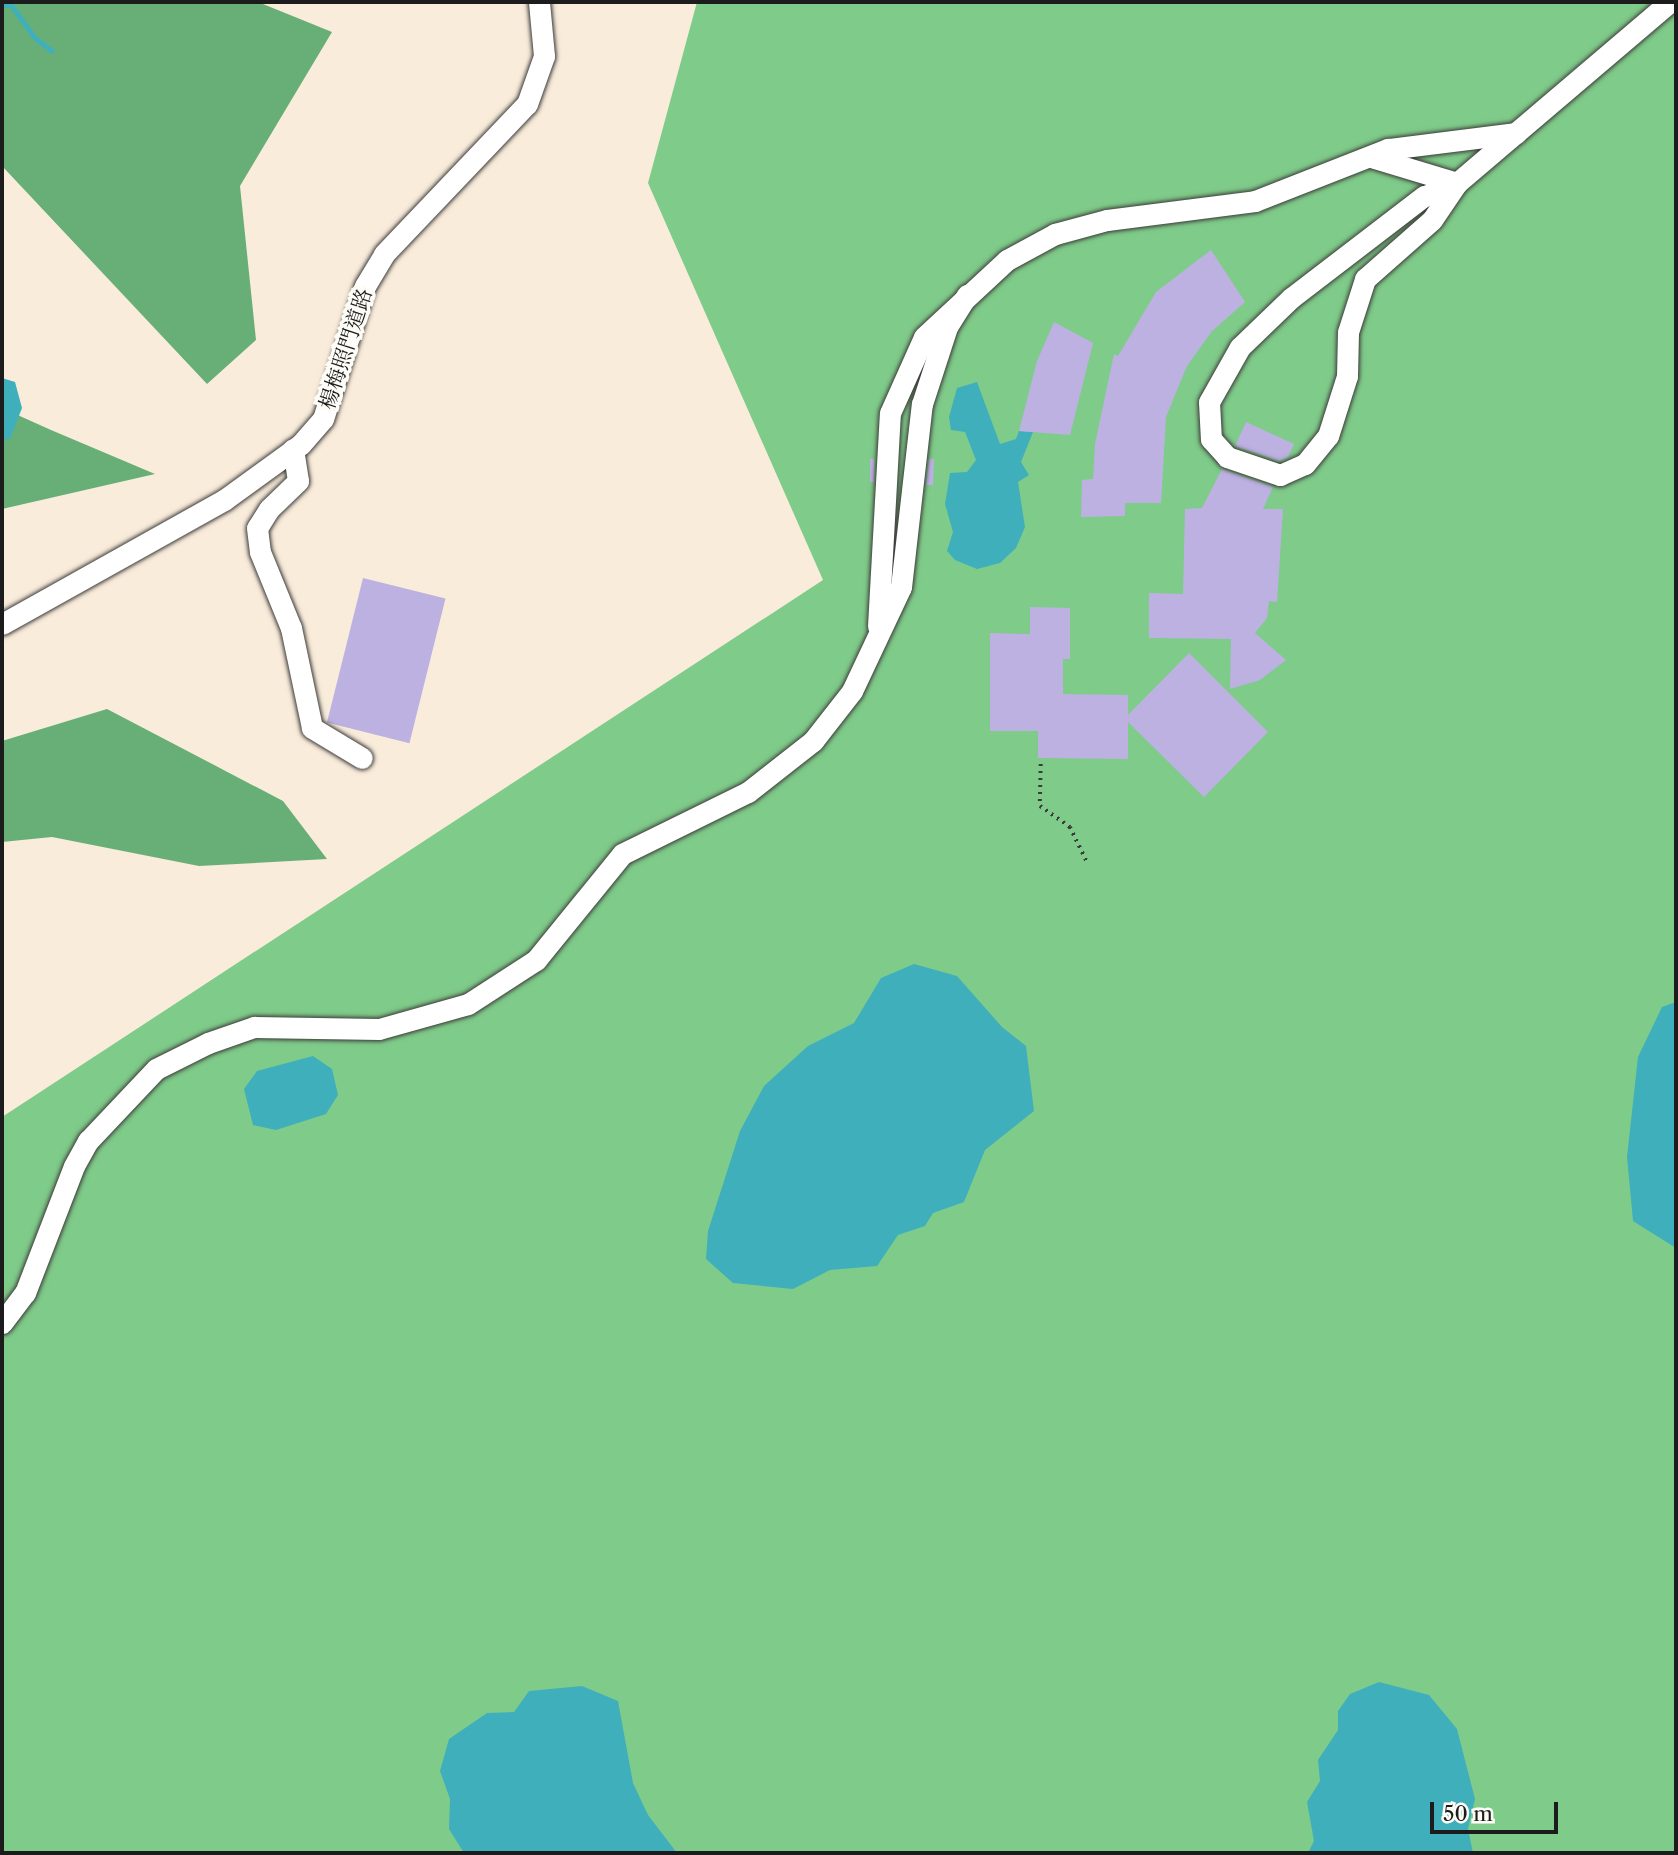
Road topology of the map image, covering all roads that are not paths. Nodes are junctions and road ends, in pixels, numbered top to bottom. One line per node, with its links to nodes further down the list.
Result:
1 (539, 2): 7 (street, 楊梅照門道路)
2 (1670, 2): 3 (street)
3 (1516, 133): 4 (street); 5 (street)
4 (1371, 157): 5 (street); 6 (street)
5 (1457, 183): 5 (street)
6 (967, 295): 9 (street); 9 (street)
7 (293, 449): 8 (street, 楊梅照門道路); 10 (street)
8 (2, 624)
9 (878, 638): 11 (street)
10 (362, 758)
11 (2, 1323)

